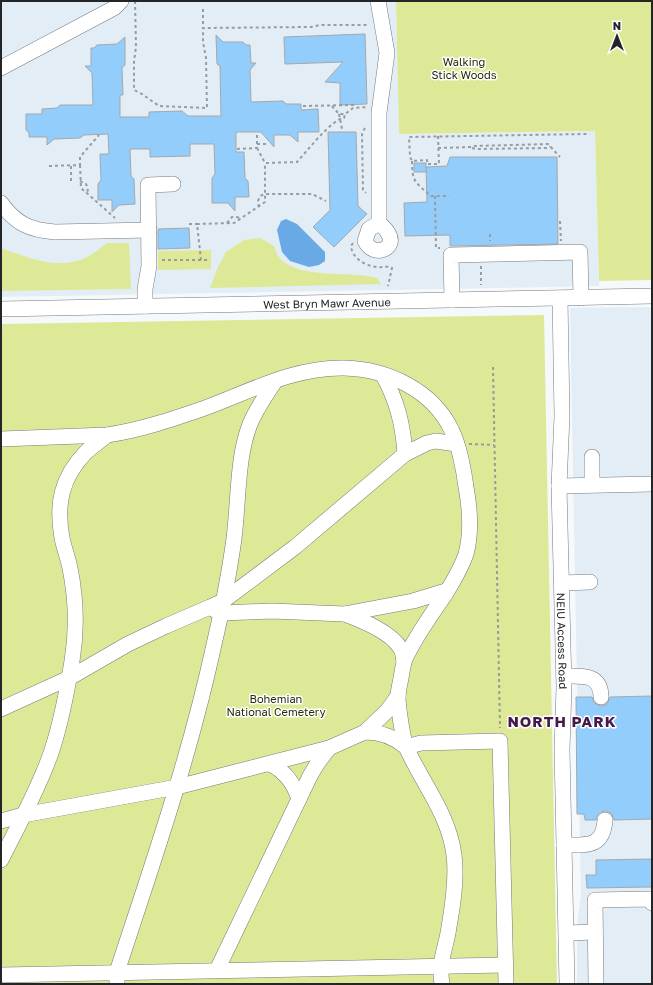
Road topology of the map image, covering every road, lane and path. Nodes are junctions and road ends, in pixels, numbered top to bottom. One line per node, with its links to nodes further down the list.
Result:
1 (121, 1): 7 (street)
2 (135, 1): 6 (path)
3 (378, 1): 46 (street)
4 (203, 9): 6 (path)
5 (376, 25): 6 (path)
6 (203, 28)
7 (1, 68)
8 (303, 106): 9 (path)
9 (331, 106): 11 (path); 12 (path)
10 (371, 107): 11 (path)
11 (353, 108): 13 (path)
12 (339, 114): 13 (path); 14 (path)
13 (345, 114): 14 (path)
14 (340, 118): 16 (path); 28 (path)
15 (366, 127): 37 (path)
16 (342, 129)
17 (257, 132): 21 (path)
18 (587, 134): 20 (path)
19 (99, 135): 30 (path)
20 (438, 136): 24 (path); 27 (path)
21 (258, 144): 22 (path); 23 (path)
22 (268, 144)
23 (258, 148): 25 (path); 28 (path)
24 (438, 148): 26 (path); 27 (path)
25 (237, 149)
26 (560, 157)
27 (412, 161): 38 (path)
28 (264, 163): 36 (path)
29 (71, 165): 30 (path); 31 (path); 33 (path)
30 (80, 165): 32 (path)
31 (49, 166)
32 (80, 181): 35 (path); 35 (path)
33 (71, 182)
34 (173, 184): 49 (street)
35 (87, 194): 50 (path)
36 (265, 194): 40 (path); 42 (path); 42 (path)
37 (368, 195)
38 (435, 196): 39 (path); 53 (path)
39 (449, 196)
40 (326, 201)
41 (1, 202): 50 (street)
42 (259, 207): 43 (path)
43 (240, 219): 45 (path); 45 (path)
44 (560, 221): 52 (path)
45 (227, 223): 48 (path)
46 (379, 223)
47 (189, 224): 48 (path)
48 (197, 224): 54 (path)
49 (149, 230): 50 (street); 56 (street)
50 (130, 231)
51 (354, 242): 57 (path)
52 (561, 246)
53 (443, 248)
54 (200, 260): 55 (path); 56 (path)
55 (209, 260)
56 (149, 261): 62 (street)
57 (388, 286)
58 (652, 296): 60 (street, West Bryn Mawr Avenue)
59 (560, 298): 60 (street, West Bryn Mawr Avenue); 61 (street, West Bryn Mawr Avenue); 75 (street, NEIU Access Road)
60 (581, 298): 61 (street)
61 (452, 300): 62 (street, West Bryn Mawr Avenue)
62 (145, 306): 63 (street, West Bryn Mawr Avenue)
63 (1, 309)
64 (494, 367): 70 (path)
65 (383, 375): 66 (street); 69 (street); 71 (street)
66 (275, 381): 67 (street); 79 (street)
67 (107, 435): 68 (street); 83 (street)
68 (1, 439)
69 (456, 444): 70 (path); 71 (street); 78 (street)
70 (494, 445): 88 (path)
71 (405, 454): 79 (street)
72 (592, 457): 74 (street)
73 (652, 484): 74 (street)
74 (592, 485): 75 (street)
75 (559, 486): 77 (street, NEIU Access Road)
76 (590, 582): 77 (street)
77 (562, 583): 82 (street, NEIU Access Road)
78 (446, 591): 80 (street); 81 (street)
79 (218, 607): 80 (street); 83 (street); 92 (street)
80 (344, 614): 81 (street)
81 (404, 661): 84 (street)
82 (564, 676): 85 (street); 97 (street, NEIU Access Road)
83 (69, 678): 86 (street); 94 (street)
84 (398, 696): 87 (street); 89 (street)
85 (601, 697)
86 (1, 710)
87 (365, 732): 89 (street); 90 (street)
88 (500, 740): 89 (street); 102 (street)
89 (406, 746): 103 (street)
90 (329, 748): 91 (street); 93 (street)
91 (270, 764): 92 (street); 93 (street)
92 (177, 787): 94 (street); 106 (street)
93 (299, 799): 104 (street)
94 (23, 815): 96 (street); 98 (street)
95 (605, 820): 97 (street)
96 (1, 821)
97 (564, 845): 101 (street, NEIU Access Road)
98 (1, 860)
99 (652, 903): 100 (street)
100 (595, 932): 101 (street); 110 (street)
101 (567, 933): 109 (street, NEIU Access Road)
102 (505, 965): 103 (street); 108 (street)
103 (440, 966): 104 (street); 107 (street)
104 (217, 970): 106 (street)
105 (1, 974): 106 (street)
106 (117, 978)
107 (442, 984)
108 (506, 984)
109 (567, 984)
110 (596, 984)

